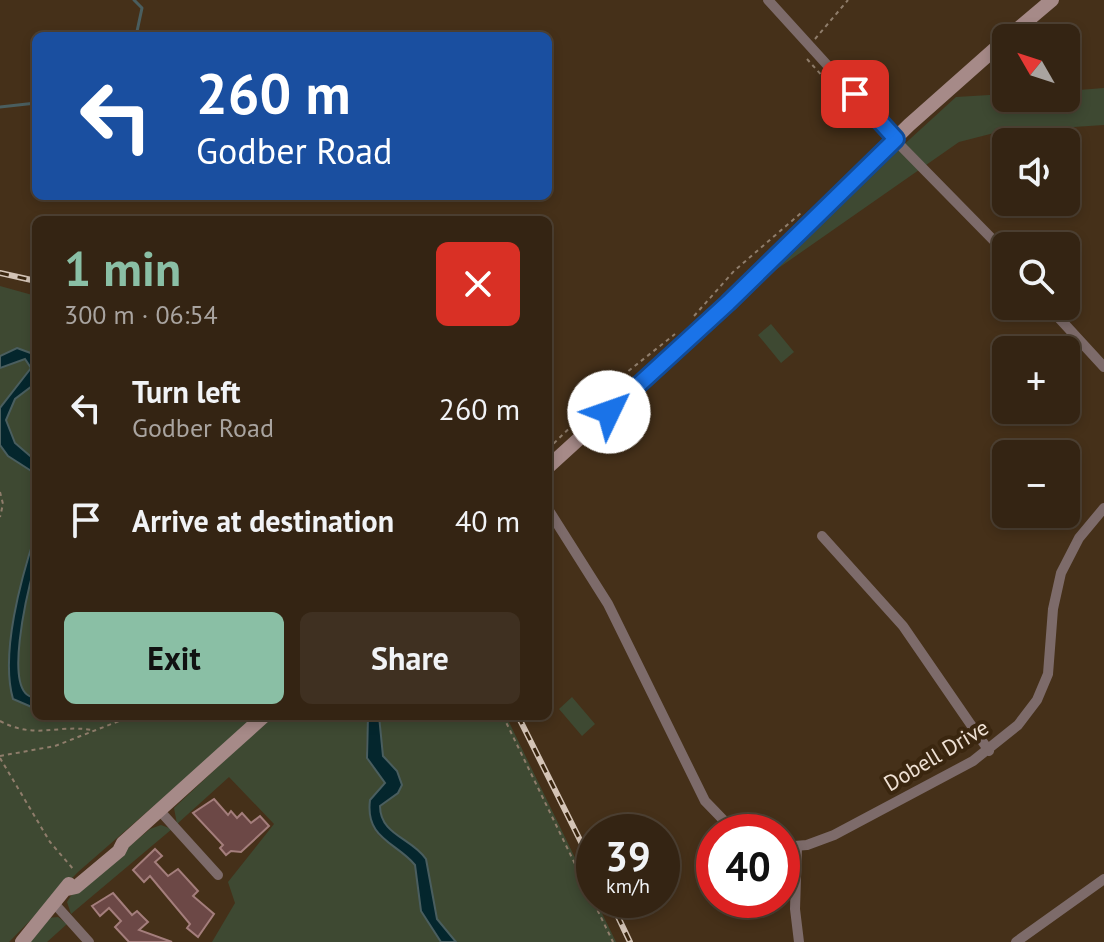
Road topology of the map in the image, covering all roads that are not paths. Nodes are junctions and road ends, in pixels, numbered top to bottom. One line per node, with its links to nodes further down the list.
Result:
1 (768, 0): 5 (street)
2 (1052, 0): 3 (street)
3 (1024, 24)
4 (992, 53): 5 (street)
5 (896, 139): 6 (street); 9 (street)
6 (992, 238)
7 (1061, 320): 8 (street)
8 (1104, 367)
9 (552, 463)
10 (1104, 508): 14 (street, Dobell Drive)
11 (552, 515): 16 (street)
12 (822, 536): 14 (street)
13 (260, 720): 15 (street)
14 (989, 751): 17 (street, Dobell Drive)
15 (160, 811): 18 (street); 20 (street)
16 (718, 814)
17 (800, 846)
18 (218, 875)
19 (1104, 879): 25 (street)
20 (53, 902): 22 (street); 23 (street)
21 (796, 918): 24 (street)
22 (22, 942)
23 (89, 942)
24 (799, 942)
25 (1016, 942)

